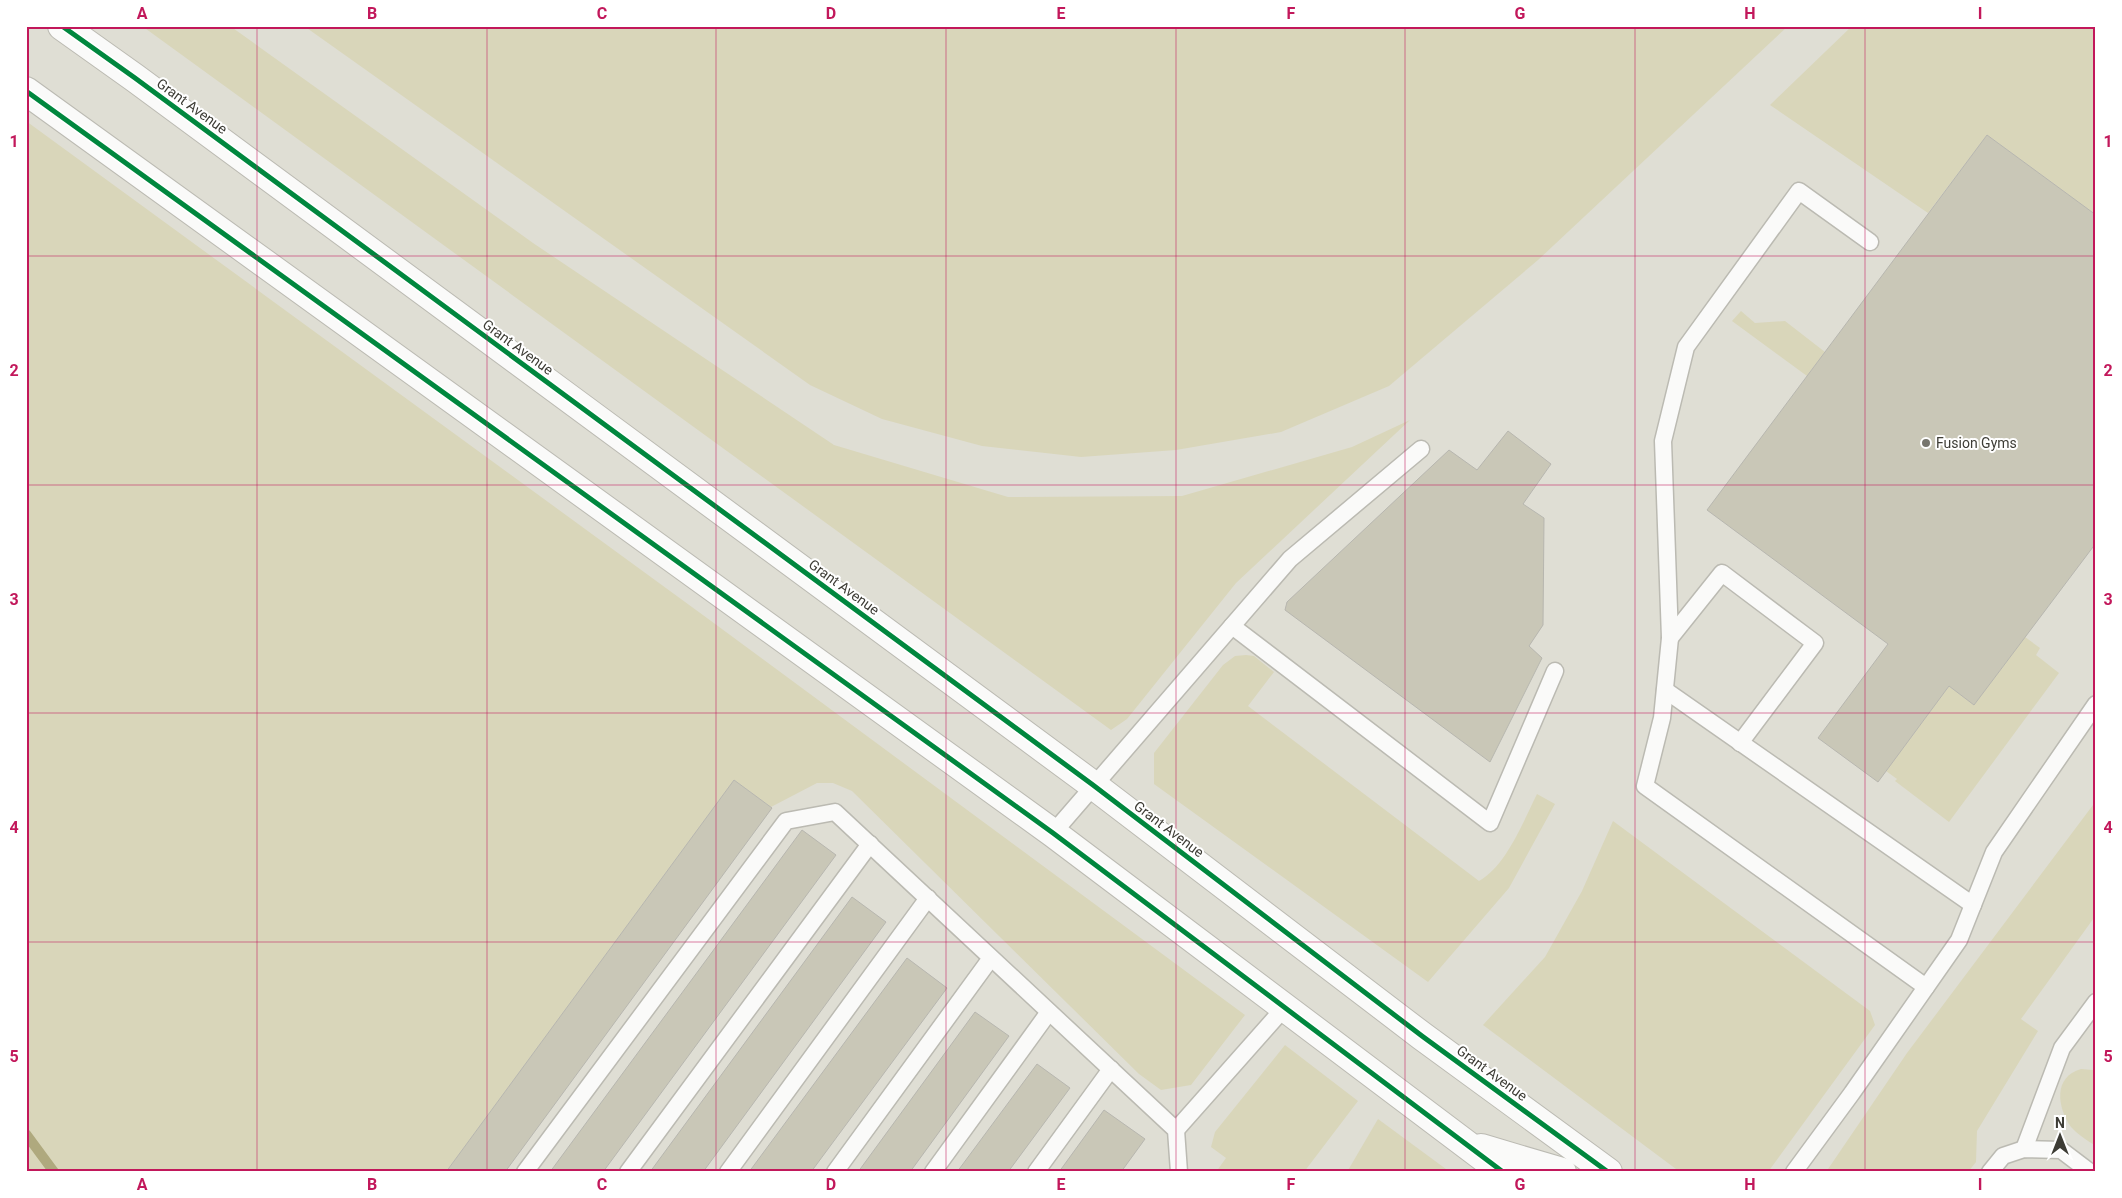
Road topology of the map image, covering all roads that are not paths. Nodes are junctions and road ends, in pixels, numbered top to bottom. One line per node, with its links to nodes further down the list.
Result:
1 (62, 26): 11 (main road, Grant Avenue)
2 (26, 91): 12 (main road)
3 (1870, 242): 6 (lane)
4 (1421, 449): 5 (lane)
5 (1232, 626): 7 (lane); 11 (lane)
6 (1670, 638): 8 (lane); 10 (lane)
7 (1555, 671)
8 (1665, 690): 10 (lane); 17 (lane)
9 (2096, 704): 15 (lane)
10 (1740, 742): 15 (lane)
11 (1093, 785): 12 (lane); 34 (main road, Grant Avenue)
12 (1054, 833): 19 (main road)
13 (870, 844): 14 (lane); 25 (lane); 26 (lane)
14 (928, 898): 16 (lane); 27 (lane)
15 (1973, 905): 17 (lane)
16 (991, 958): 20 (lane); 28 (lane)
17 (1926, 987): 35 (lane)
18 (2096, 1002): 24 (lane)
19 (1285, 1007): 22 (lane); 23 (main road)
20 (1049, 1012): 21 (lane); 29 (lane)
21 (1111, 1069): 22 (lane); 30 (lane)
22 (1176, 1130): 31 (lane)
23 (1465, 1144): 32 (main road); 33 (main road)
24 (2024, 1149): 36 (lane); 37 (lane)
25 (525, 1172)
26 (628, 1172)
27 (728, 1172)
28 (835, 1172)
29 (933, 1172)
30 (1036, 1172)
31 (1179, 1172)
32 (1503, 1172)
33 (1562, 1172)
34 (1608, 1172)
35 (1794, 1172)
36 (1990, 1172)
37 (2090, 1172)

